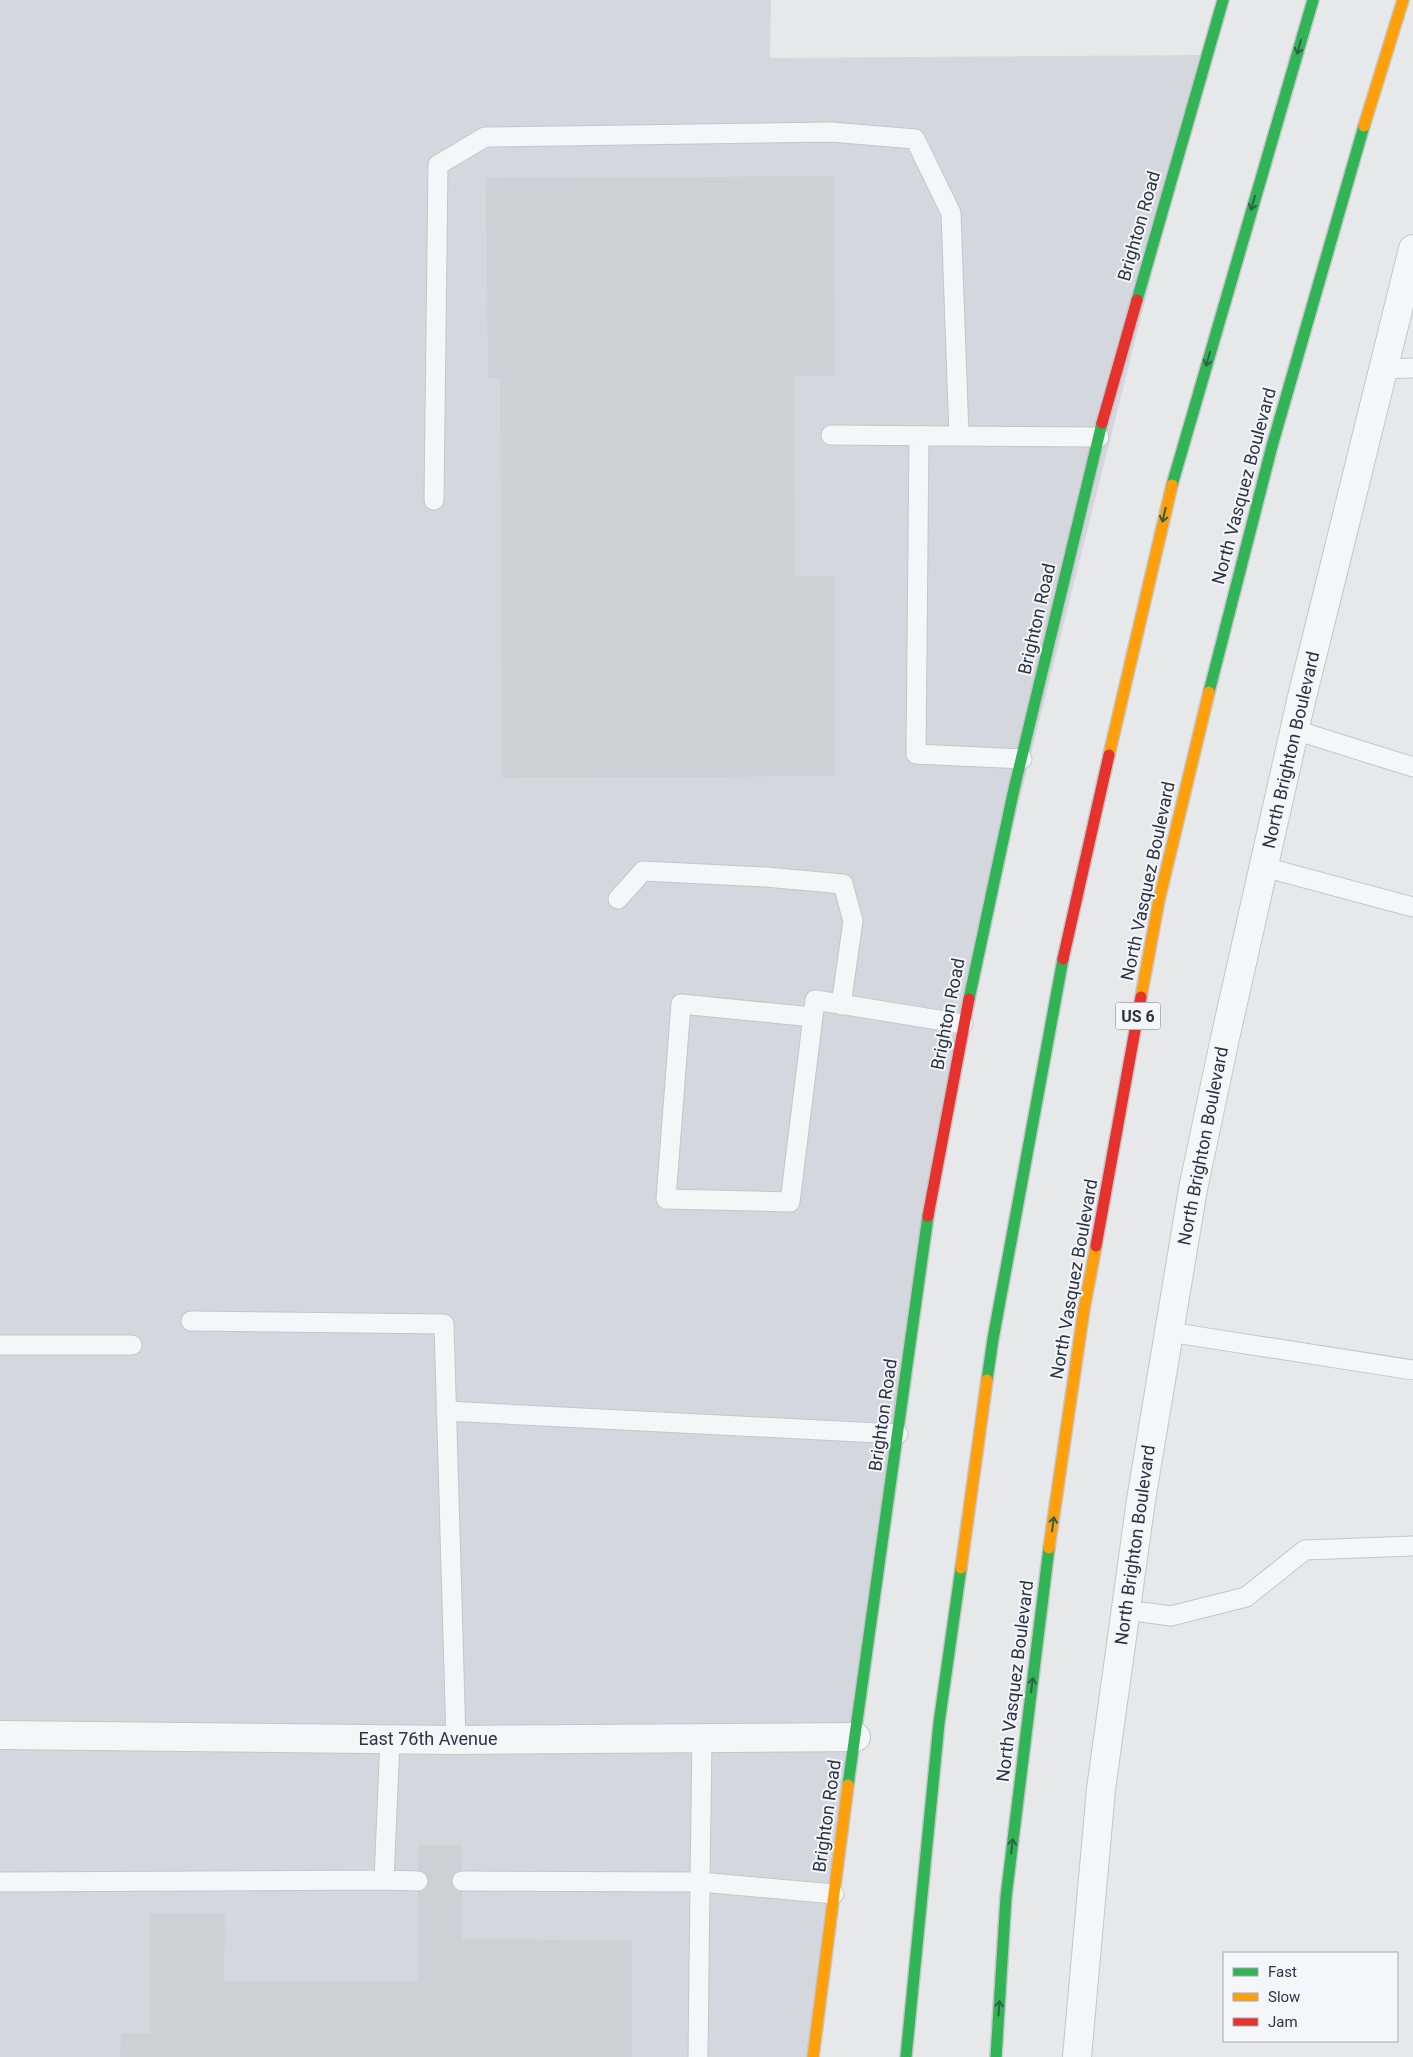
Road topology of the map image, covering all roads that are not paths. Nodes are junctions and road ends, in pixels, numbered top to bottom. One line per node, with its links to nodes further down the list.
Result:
1 (1223, 0): 10 (main road, Brighton Road)
2 (1312, 0): 43 (main road, one-way to 43)
3 (1403, 0): 44 (main road, North Vasquez Boulevard / US 6, one-way to 3)
4 (1413, 249): 6 (street, North Brighton Boulevard)
5 (1413, 368): 6 (lane)
6 (1383, 369): 12 (street, North Brighton Boulevard)
7 (831, 435): 8 (lane)
8 (919, 436): 9 (lane); 13 (lane)
9 (959, 436): 10 (lane); 11 (lane)
10 (1099, 436): 13 (main road, Brighton Road)
11 (434, 500)
12 (1295, 730): 14 (lane); 15 (street, North Brighton Boulevard)
13 (1022, 759): 20 (main road, Brighton Road)
14 (1413, 767)
15 (1264, 867): 17 (lane); 22 (street, North Brighton Boulevard)
16 (618, 899): 18 (lane)
17 (1413, 907)
18 (841, 1005): 19 (lane); 20 (lane)
19 (812, 1017): 19 (lane)
20 (963, 1024): 27 (main road, Brighton Road)
21 (191, 1321): 26 (lane)
22 (1169, 1332): 25 (lane); 29 (street, North Brighton Boulevard)
23 (0, 1345): 24 (lane)
24 (132, 1345)
25 (1413, 1370)
26 (446, 1411): 27 (lane); 34 (lane)
27 (898, 1434): 31 (main road, Brighton Road)
28 (1413, 1546): 29 (lane)
29 (1126, 1610): 45 (street, North Brighton Boulevard)
30 (0, 1735): 33 (street, East 76th Avenue)
31 (856, 1736): 32 (street, East 76th Avenue); 40 (main road, Brighton Road)
32 (702, 1738): 34 (street, East 76th Avenue); 39 (lane)
33 (390, 1740): 34 (street, East 76th Avenue); 35 (lane)
34 (456, 1740)
35 (384, 1880): 36 (lane); 38 (lane)
36 (418, 1881)
37 (462, 1881): 39 (lane)
38 (0, 1882)
39 (700, 1882): 40 (lane); 41 (lane)
40 (834, 1894): 42 (main road, Brighton Road)
41 (698, 2057)
42 (813, 2057)
43 (906, 2057)
44 (996, 2057)
45 (1077, 2057)

